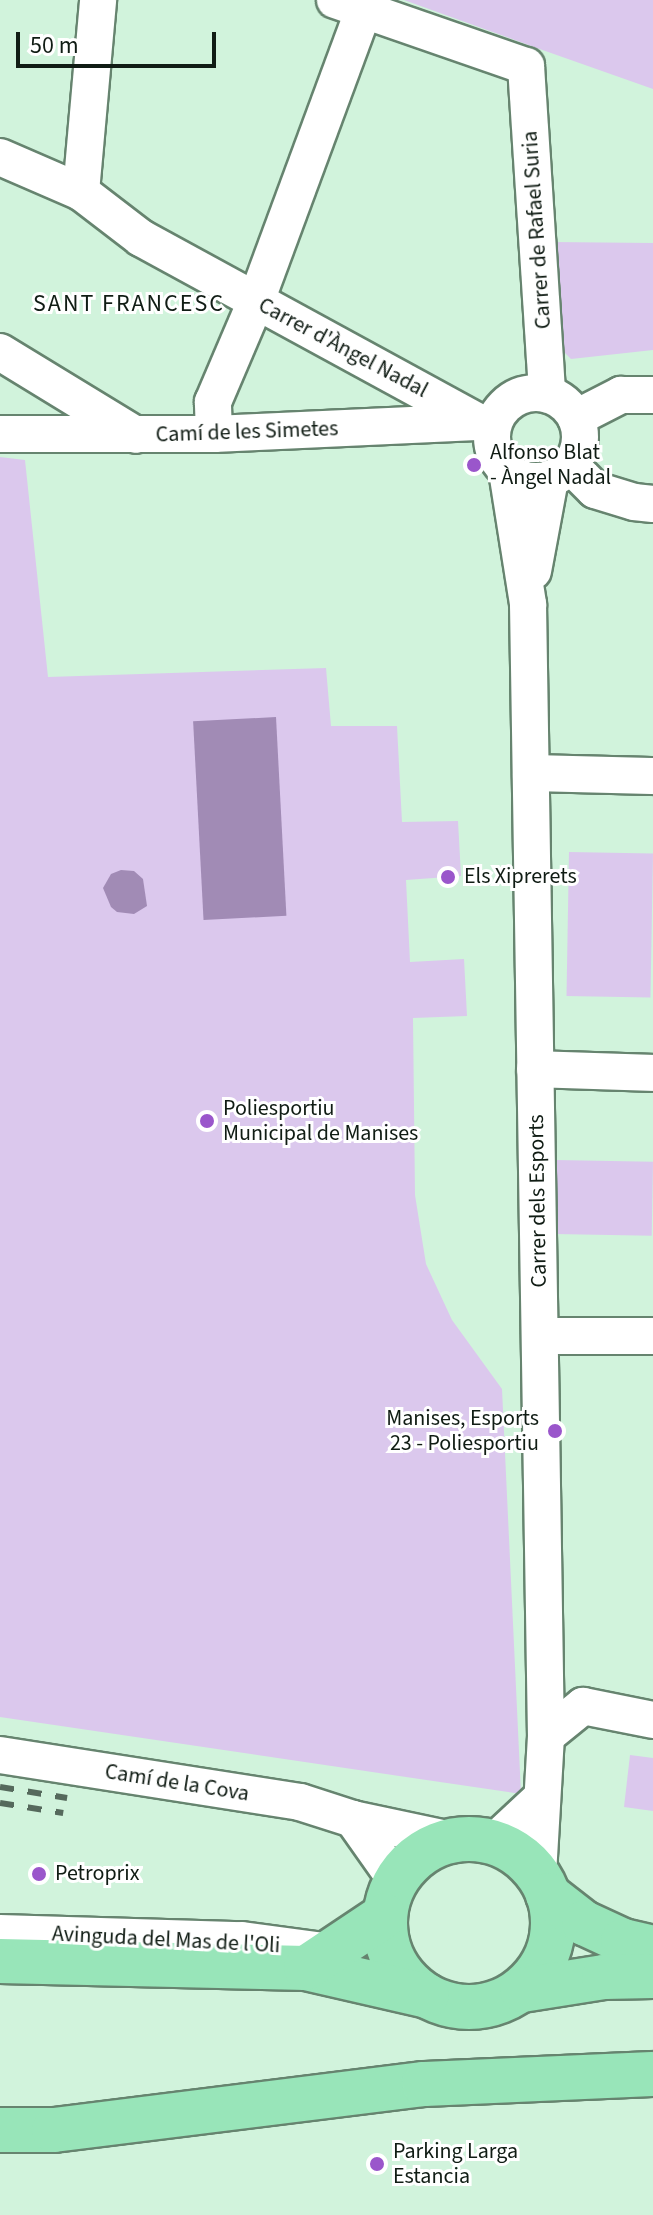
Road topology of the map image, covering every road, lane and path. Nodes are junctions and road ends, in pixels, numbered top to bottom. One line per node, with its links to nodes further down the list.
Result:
1 (98, 0): 4 (street)
2 (349, 6): 5 (street); 7 (street, Carrer de Rafael Suria)
3 (0, 157): 4 (street, Carrer d'Àngel Nadal)
4 (81, 192): 5 (street, Carrer d'Àngel Nadal)
5 (256, 301): 10 (street, Carrer d'Àngel Nadal); 12 (street)
6 (0, 352): 13 (street)
7 (547, 394): 9 (street); 10 (street)
8 (653, 395): 9 (street)
9 (576, 418): 15 (street)
10 (486, 422): 12 (street, Camí de les Simetes); 14 (street)
11 (0, 434): 13 (street, Camí de les Simetes)
12 (214, 434): 13 (street, Camí de les Simetes)
13 (136, 435)
14 (507, 471): 15 (street); 17 (street, Carrer dels Esports)
15 (560, 472): 16 (street); 17 (street, Carrer dels Esports)
16 (653, 504)
17 (528, 604): 18 (street, Carrer dels Esports)
18 (531, 773): 19 (street); 20 (street, Carrer dels Esports)
19 (653, 776)
20 (535, 1069): 21 (street); 22 (street, Carrer dels Esports)
21 (653, 1073)
22 (540, 1336): 23 (street); 25 (street, Carrer dels Esports)
23 (653, 1336)
24 (653, 1720): 25 (street)
25 (546, 1736): 27 (street, Carrer dels Esports)
26 (0, 1755): 28 (street, Camí de la Cova)
27 (541, 1798): 30 (street); 31 (street, Carrer dels Esports)
28 (353, 1819): 29 (street, Camí de la Cova); 32 (street)
29 (451, 1840): 30 (main road); 32 (main road)
30 (494, 1842): 31 (main road)
31 (543, 1885): 34 (main road); 38 (main road)
32 (390, 1898): 35 (main road); 39 (main road)
33 (0, 1933): 35 (street, Avinguda del Mas de l'Oli)
34 (653, 1948)
35 (319, 1960): 36 (main road); 39 (main road)
36 (0, 1961)
37 (653, 1976): 38 (main road)
38 (522, 1990): 39 (main road)
39 (427, 1996)
40 (653, 2074): 41 (main road)
41 (0, 2130)

